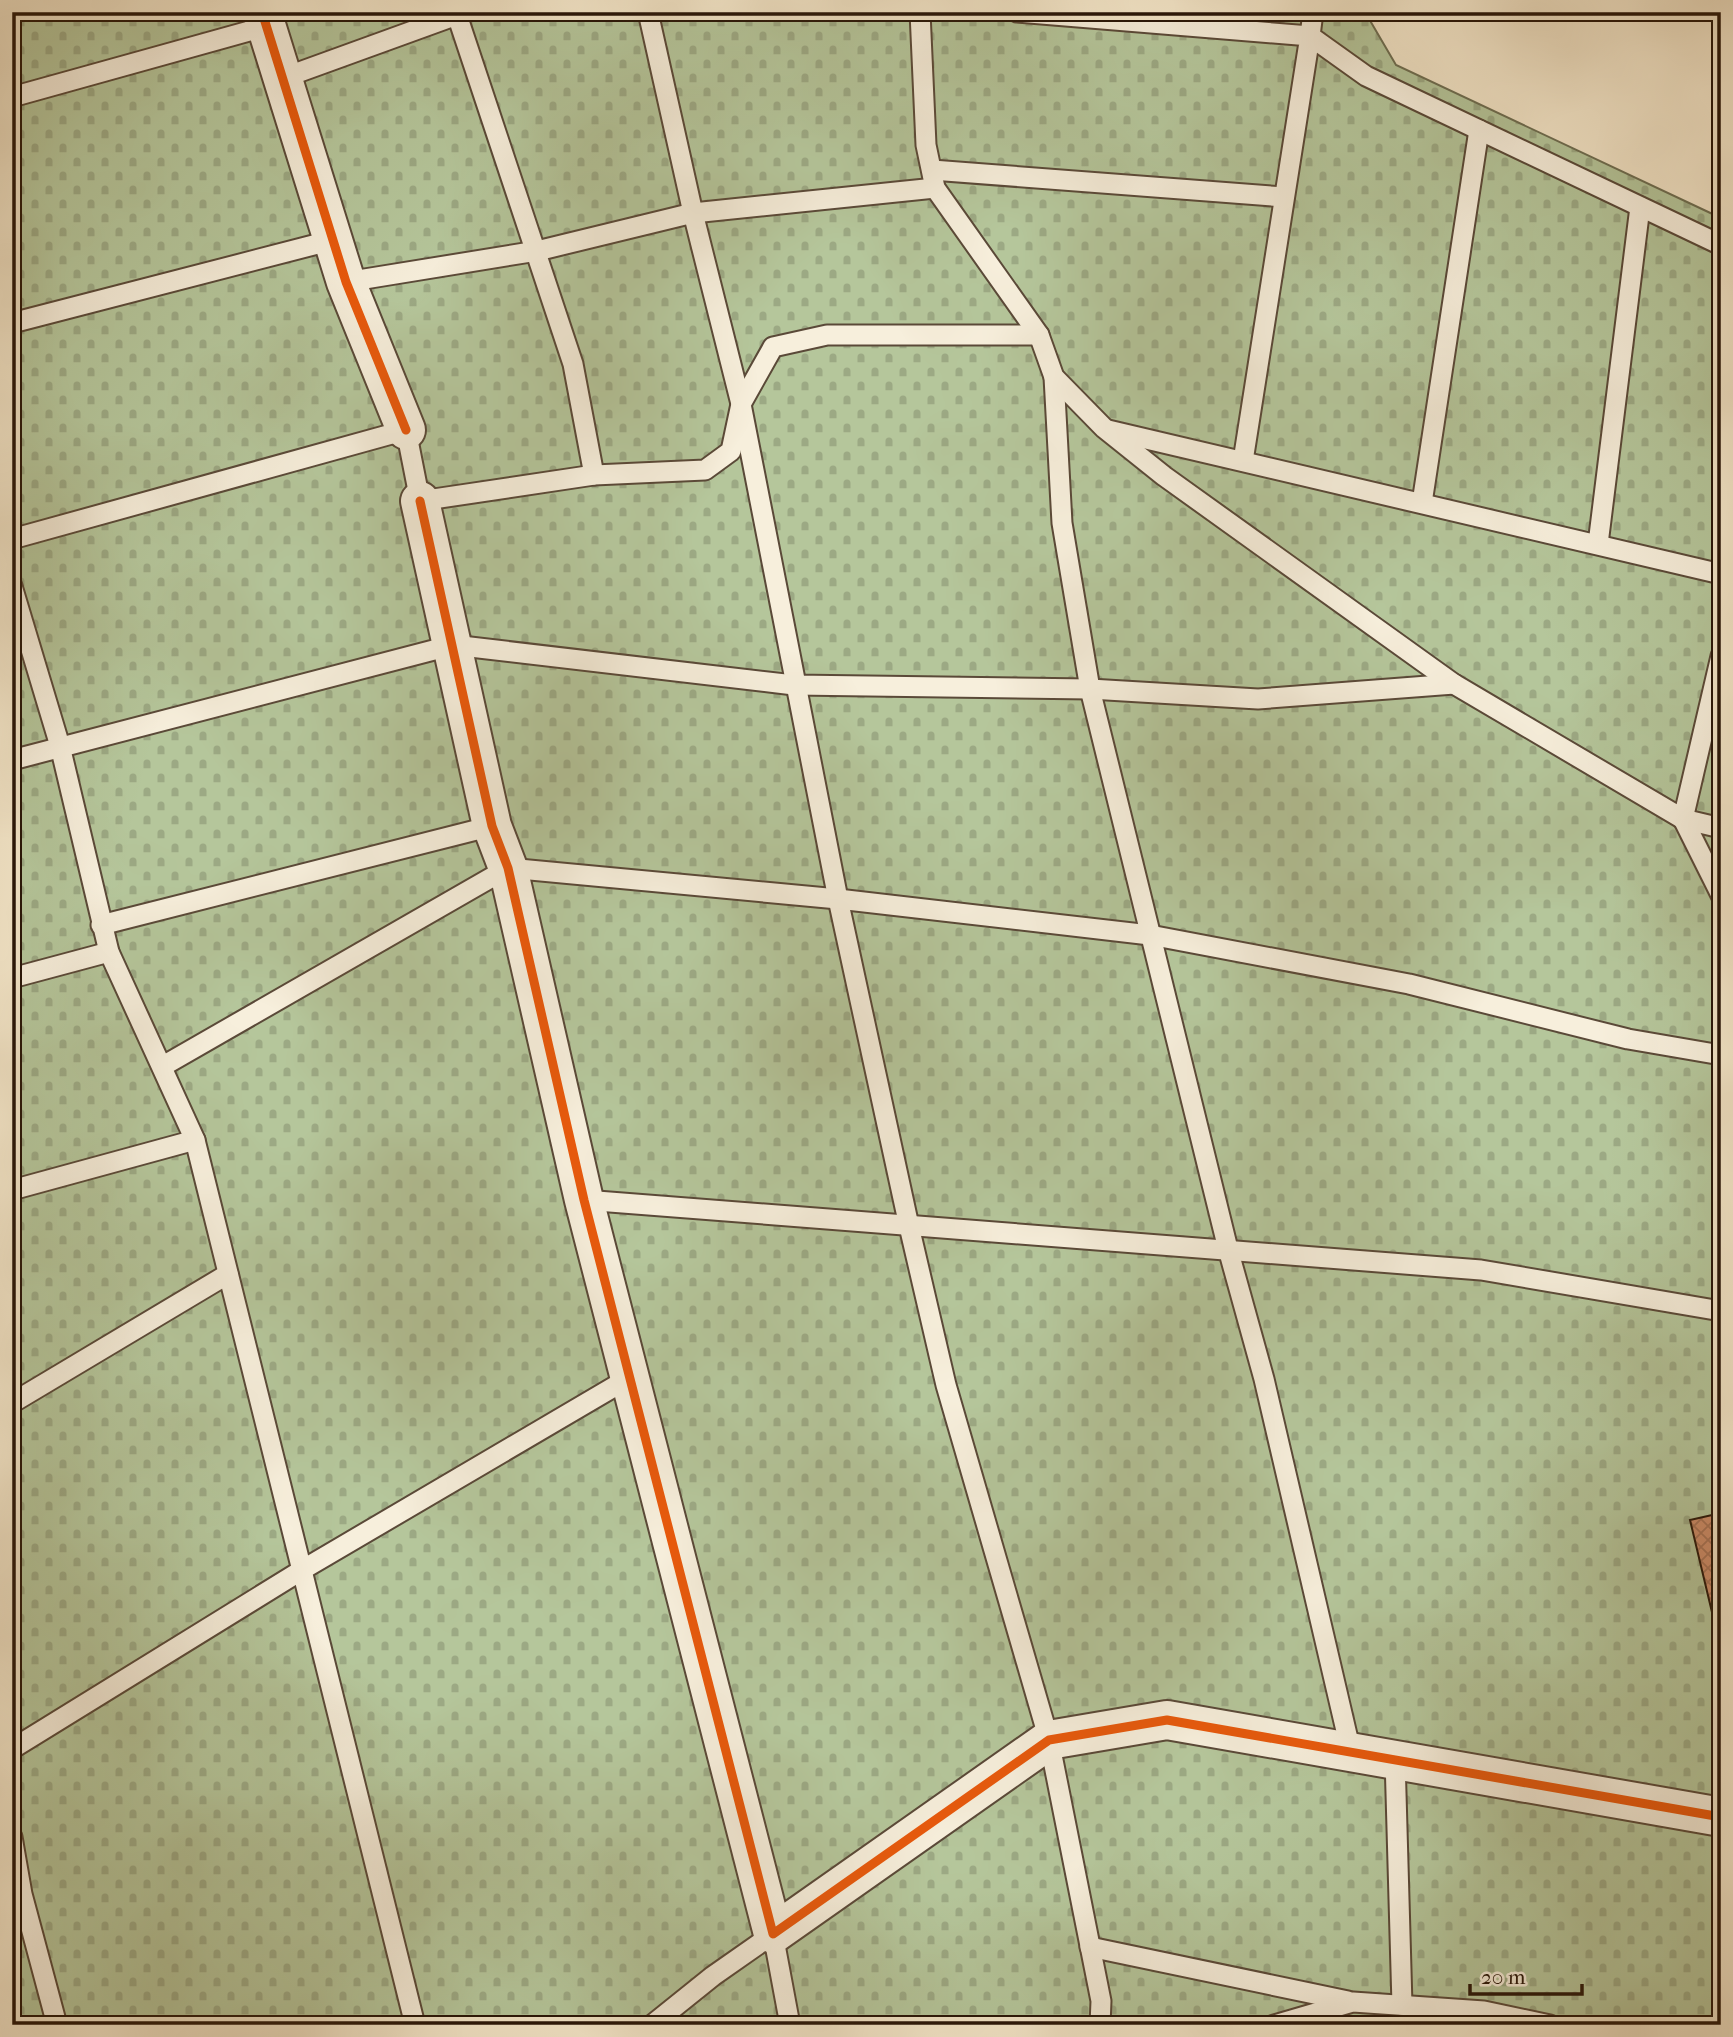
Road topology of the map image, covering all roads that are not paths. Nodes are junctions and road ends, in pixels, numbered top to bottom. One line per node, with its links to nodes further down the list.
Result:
1 (648, 12): 14 (lane)
2 (920, 12): 11 (lane)
3 (1017, 12): 7 (lane)
4 (1314, 12): 7 (lane)
5 (459, 13): 8 (lane); 17 (lane)
6 (265, 19): 8 (street); 9 (lane)
7 (1310, 36): 10 (lane); 12 (lane)
8 (283, 78): 15 (street)
9 (12, 96)
10 (1479, 130): 13 (lane); 28 (lane)
11 (933, 179): 12 (lane); 14 (lane); 20 (lane)
12 (1284, 197): 25 (lane)
13 (1640, 207): 16 (lane); 30 (lane)
14 (693, 213): 17 (lane); 22 (lane)
15 (333, 240): 18 (street); 19 (lane)
16 (1721, 244)
17 (537, 251): 18 (lane); 26 (lane)
18 (346, 282): 24 (street)
19 (12, 323)
20 (1039, 335): 21 (lane); 22 (lane)
21 (1054, 377): 23 (lane); 37 (lane)
22 (741, 404): 26 (lane); 36 (lane)
23 (1104, 428): 25 (lane); 35 (lane)
24 (406, 430): 27 (lane); 29 (lane)
25 (1243, 461): 28 (lane)
26 (594, 475): 27 (lane)
27 (420, 501): 33 (street)
28 (1422, 503): 30 (lane)
29 (12, 540)
30 (1598, 544): 31 (lane)
31 (1721, 574)
32 (12, 586): 38 (lane)
33 (453, 645): 36 (lane); 38 (lane); 41 (street)
34 (1721, 656): 40 (lane)
35 (1454, 684): 37 (lane); 40 (lane)
36 (794, 685): 37 (lane); 45 (lane)
37 (1090, 689): 47 (lane)
38 (60, 746): 39 (lane); 46 (lane)
39 (12, 760)
40 (1683, 819): 42 (lane); 44 (lane)
41 (492, 826): 43 (street); 46 (lane)
42 (1721, 828)
43 (508, 868): 45 (lane); 51 (lane); 54 (street)
44 (1721, 895)
45 (838, 899): 47 (lane); 55 (lane)
46 (101, 925): 48 (lane)
47 (1150, 935): 50 (lane); 56 (lane)
48 (109, 952): 49 (lane); 51 (lane)
49 (12, 978)
50 (1721, 1055)
51 (163, 1066): 52 (lane)
52 (195, 1140): 53 (lane); 57 (lane)
53 (12, 1190)
54 (584, 1200): 55 (lane); 59 (street)
55 (909, 1226): 56 (lane); 62 (lane)
56 (1228, 1249): 58 (lane); 64 (lane)
57 (228, 1274): 60 (lane); 61 (lane)
58 (1721, 1311)
59 (629, 1378): 61 (lane); 68 (street)
60 (12, 1403)
61 (302, 1570): 63 (lane); 73 (lane)
62 (1049, 1740): 64 (street); 68 (street); 69 (lane)
63 (12, 1749)
64 (1351, 1752): 65 (street)
65 (1395, 1759): 66 (street); 71 (lane)
66 (1721, 1817)
67 (12, 1838): 72 (lane)
68 (773, 1934): 74 (lane); 75 (lane)
69 (1090, 1947): 70 (lane); 76 (lane)
70 (1353, 2002): 71 (lane); 77 (lane)
71 (1402, 2005): 78 (lane)
72 (57, 2025)
73 (415, 2025)
74 (652, 2025)
75 (790, 2025)
76 (1100, 2025)
77 (1274, 2025)
78 (1550, 2025)

